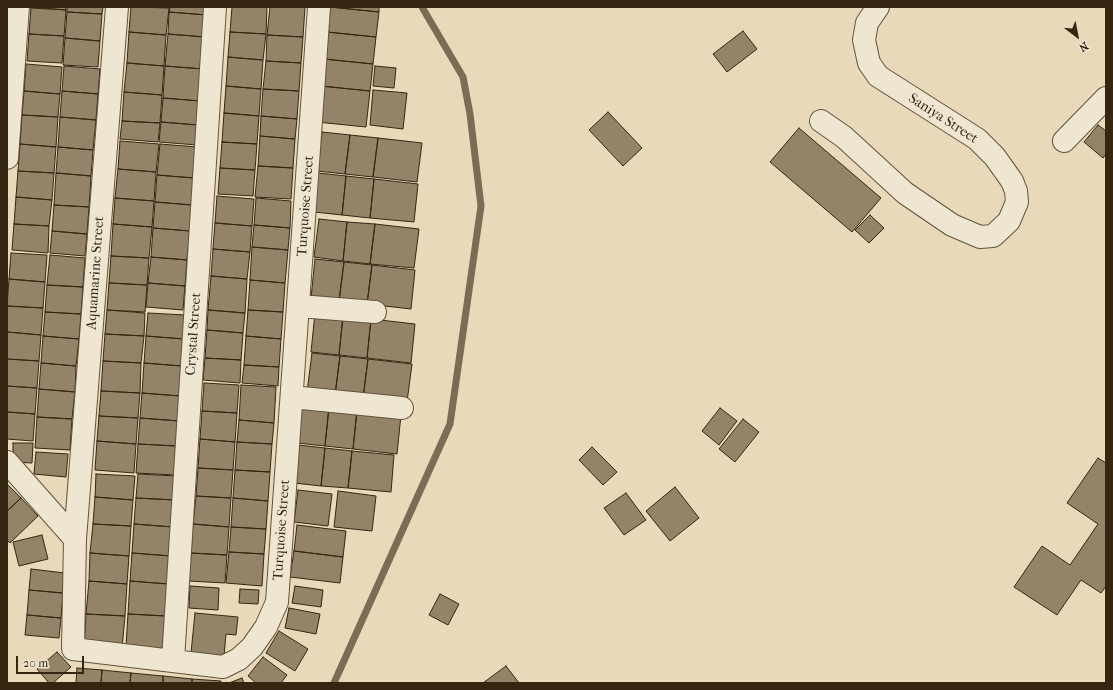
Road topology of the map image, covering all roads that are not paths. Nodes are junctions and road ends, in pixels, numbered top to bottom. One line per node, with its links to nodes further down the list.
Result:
1 (18, 7): 9 (street)
2 (117, 7): 15 (street, Aquamarine Street)
3 (215, 7): 16 (street, Crystal Street)
4 (319, 7): 10 (street, Turquoise Street)
5 (878, 7): 7 (street, Saniya Street)
6 (1106, 98): 8 (street)
7 (821, 121)
8 (1064, 141)
9 (7, 158)
10 (299, 306): 11 (street); 12 (street, Turquoise Street)
11 (375, 312)
12 (292, 397): 13 (street); 16 (street, Turquoise Street)
13 (402, 408)
14 (7, 462): 15 (street)
15 (75, 539): 16 (street, Turquoise Street)
16 (173, 660)

